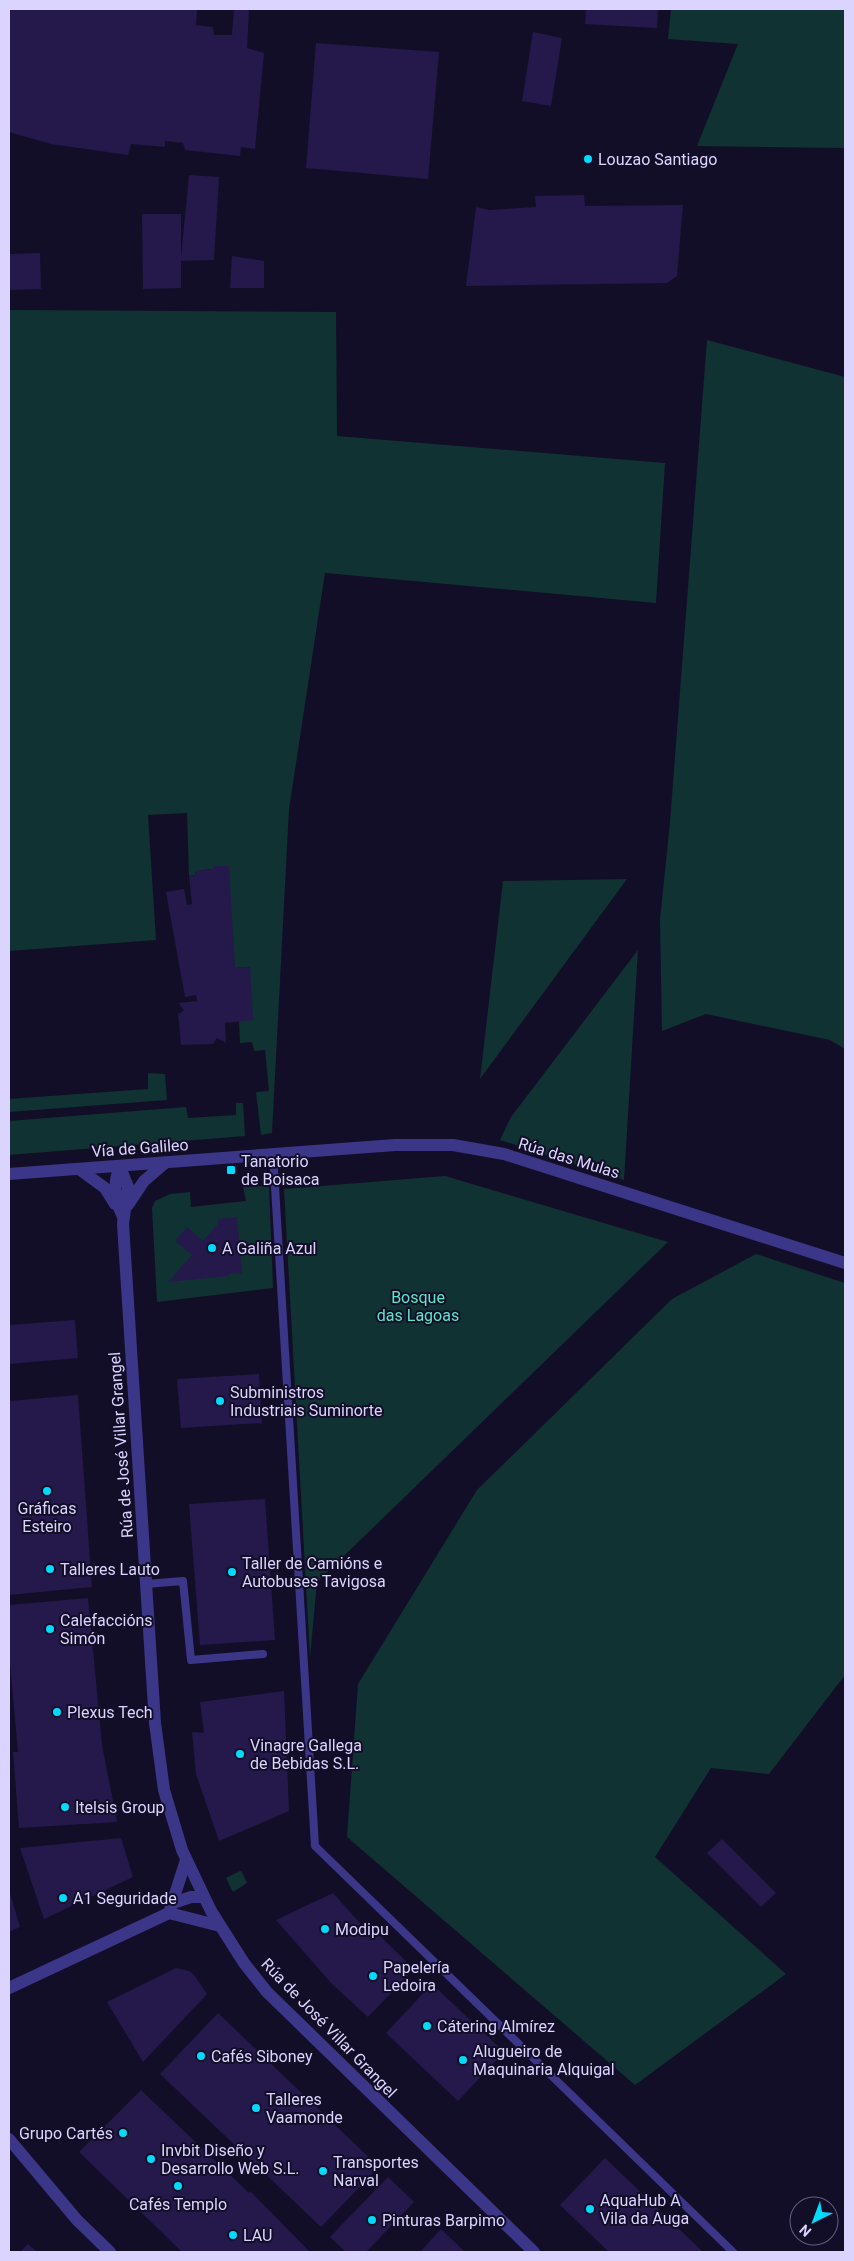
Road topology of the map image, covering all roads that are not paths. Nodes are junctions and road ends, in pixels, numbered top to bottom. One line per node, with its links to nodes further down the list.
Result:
1 (273, 1154): 2 (street, Vía de Galileo); 7 (street, Rúa das Mulas); 18 (lane)
2 (165, 1163): 3 (street, Vía de Galileo); 6 (street)
3 (120, 1167): 4 (street, Vía de Galileo); 6 (street, Rúa de José Villar Grangel)
4 (79, 1169): 5 (street, Vía de Galileo); 6 (street, Rúa de José Villar Grangel)
5 (9, 1174)
6 (123, 1216): 8 (street, Rúa de José Villar Grangel)
7 (845, 1263)
8 (146, 1584): 9 (lane); 10 (street, Rúa de José Villar Grangel)
9 (263, 1654)
10 (186, 1860): 11 (street, Rúa de José Villar Grangel); 12 (street)
11 (203, 1897): 12 (street); 13 (street, Rúa de José Villar Grangel)
12 (174, 1911): 13 (street); 14 (street)
13 (220, 1926): 17 (street, Rúa de José Villar Grangel)
14 (9, 1988)
15 (9, 2139): 16 (street)
16 (110, 2252)
17 (534, 2252)
18 (733, 2252)

